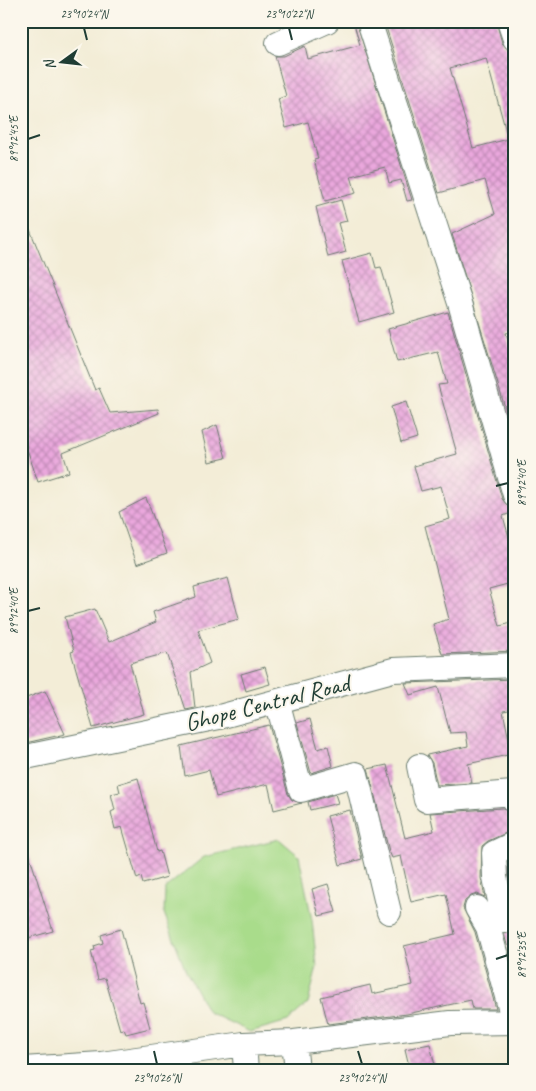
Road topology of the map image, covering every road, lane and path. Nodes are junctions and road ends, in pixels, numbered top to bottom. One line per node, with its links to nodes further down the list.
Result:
1 (327, 21): 5 (street)
2 (369, 21): 6 (street)
3 (509, 21): 4 (street)
4 (515, 39)
5 (278, 43)
6 (515, 495)
7 (515, 665): 9 (street, Ghope Central Road)
8 (279, 708): 13 (street)
9 (21, 758)
10 (419, 766): 11 (street)
11 (515, 801)
12 (515, 843): 14 (street)
13 (388, 912)
14 (496, 918): 15 (street)
15 (515, 1022): 16 (street)
16 (294, 1042): 17 (street); 21 (street)
17 (244, 1044): 18 (street); 20 (street)
18 (101, 1067): 19 (street)
19 (22, 1068)
20 (246, 1070)
21 (297, 1070)

